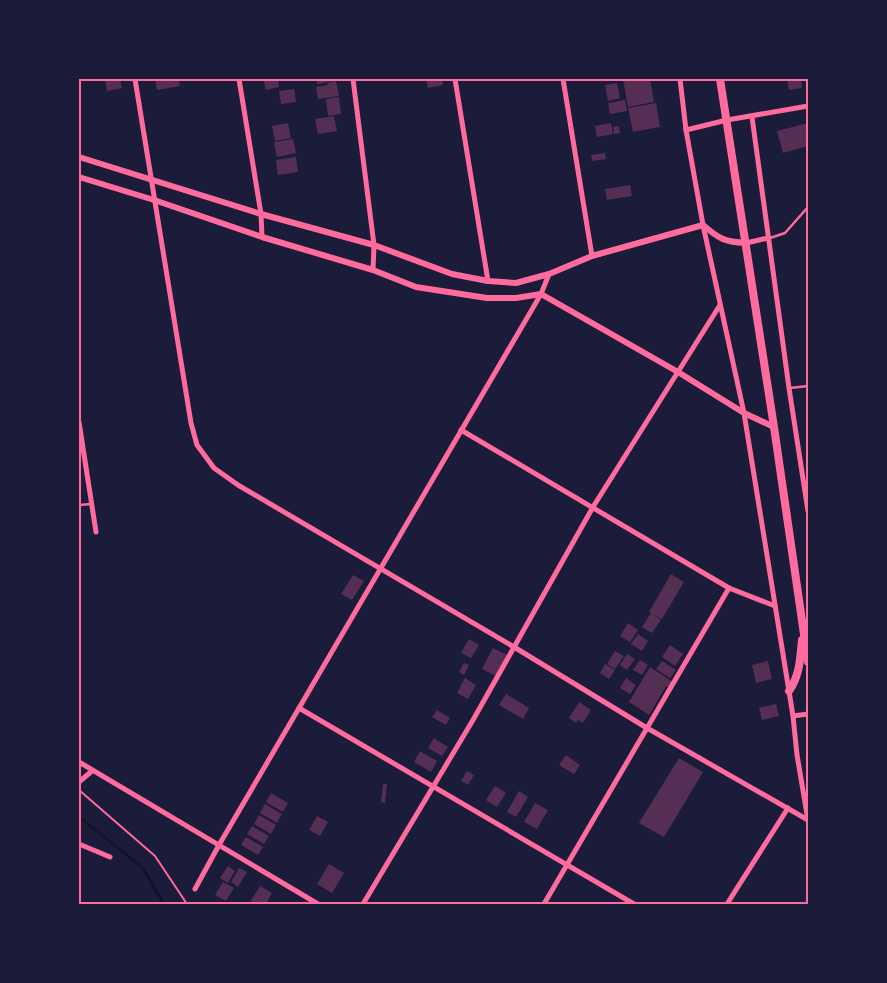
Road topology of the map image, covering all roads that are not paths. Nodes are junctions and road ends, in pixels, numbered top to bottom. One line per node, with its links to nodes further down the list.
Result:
1 (135, 79): 14 (street)
2 (239, 79): 17 (street)
3 (352, 79): 22 (street)
4 (455, 79): 26 (street)
5 (563, 79): 23 (street)
6 (680, 79): 11 (street)
7 (720, 79): 10 (highway)
8 (808, 106): 9 (street)
9 (752, 116): 10 (street); 20 (street)
10 (727, 120): 11 (street); 21 (highway)
11 (686, 130): 18 (street)
12 (79, 157): 14 (street)
13 (79, 177): 15 (street)
14 (151, 180): 15 (street); 17 (street)
15 (154, 200): 19 (street); 41 (street)
16 (808, 206): 20 (lane)
17 (261, 214): 19 (street); 22 (street)
18 (703, 225): 21 (street); 23 (street); 28 (street)
19 (262, 237): 24 (street)
20 (768, 238): 21 (street); 31 (street)
21 (746, 243): 34 (highway)
22 (374, 245): 24 (street); 26 (street)
23 (592, 256): 25 (street)
24 (373, 270): 27 (street)
25 (548, 274): 26 (street); 27 (street)
26 (488, 281)
27 (541, 294): 29 (street); 35 (street)
28 (720, 305): 29 (street); 32 (street)
29 (678, 372): 32 (street); 38 (street)
30 (808, 386): 31 (lane)
31 (789, 388): 39 (street)
32 (744, 413): 34 (street); 43 (street)
33 (79, 422): 36 (street)
34 (774, 427): 44 (highway)
35 (461, 430): 38 (street); 41 (street)
36 (91, 504): 37 (lane); 40 (street)
37 (79, 505)
38 (593, 508): 42 (street); 45 (street)
39 (808, 511)
40 (96, 532)
41 (380, 569): 45 (street); 48 (street)
42 (729, 588): 43 (street); 51 (street)
43 (775, 606): 47 (street)
44 (802, 626): 46 (highway); 47 (highway)
45 (514, 647): 51 (street); 55 (street)
46 (808, 662)
47 (789, 691): 50 (street)
48 (299, 708): 55 (street); 59 (street)
49 (808, 714): 50 (street)
50 (793, 716): 57 (street)
51 (648, 728): 56 (street); 61 (street)
52 (79, 762): 53 (street)
53 (92, 771): 54 (street); 59 (street)
54 (79, 782)
55 (433, 787): 61 (street); 64 (street)
56 (788, 808): 57 (street); 67 (street)
57 (808, 820)
58 (79, 844): 60 (street)
59 (219, 845): 62 (street); 63 (street)
60 (110, 857)
61 (567, 864): 65 (street); 66 (street)
62 (195, 889)
63 (318, 904)
64 (364, 904)
65 (544, 904)
66 (634, 904)
67 (727, 904)

